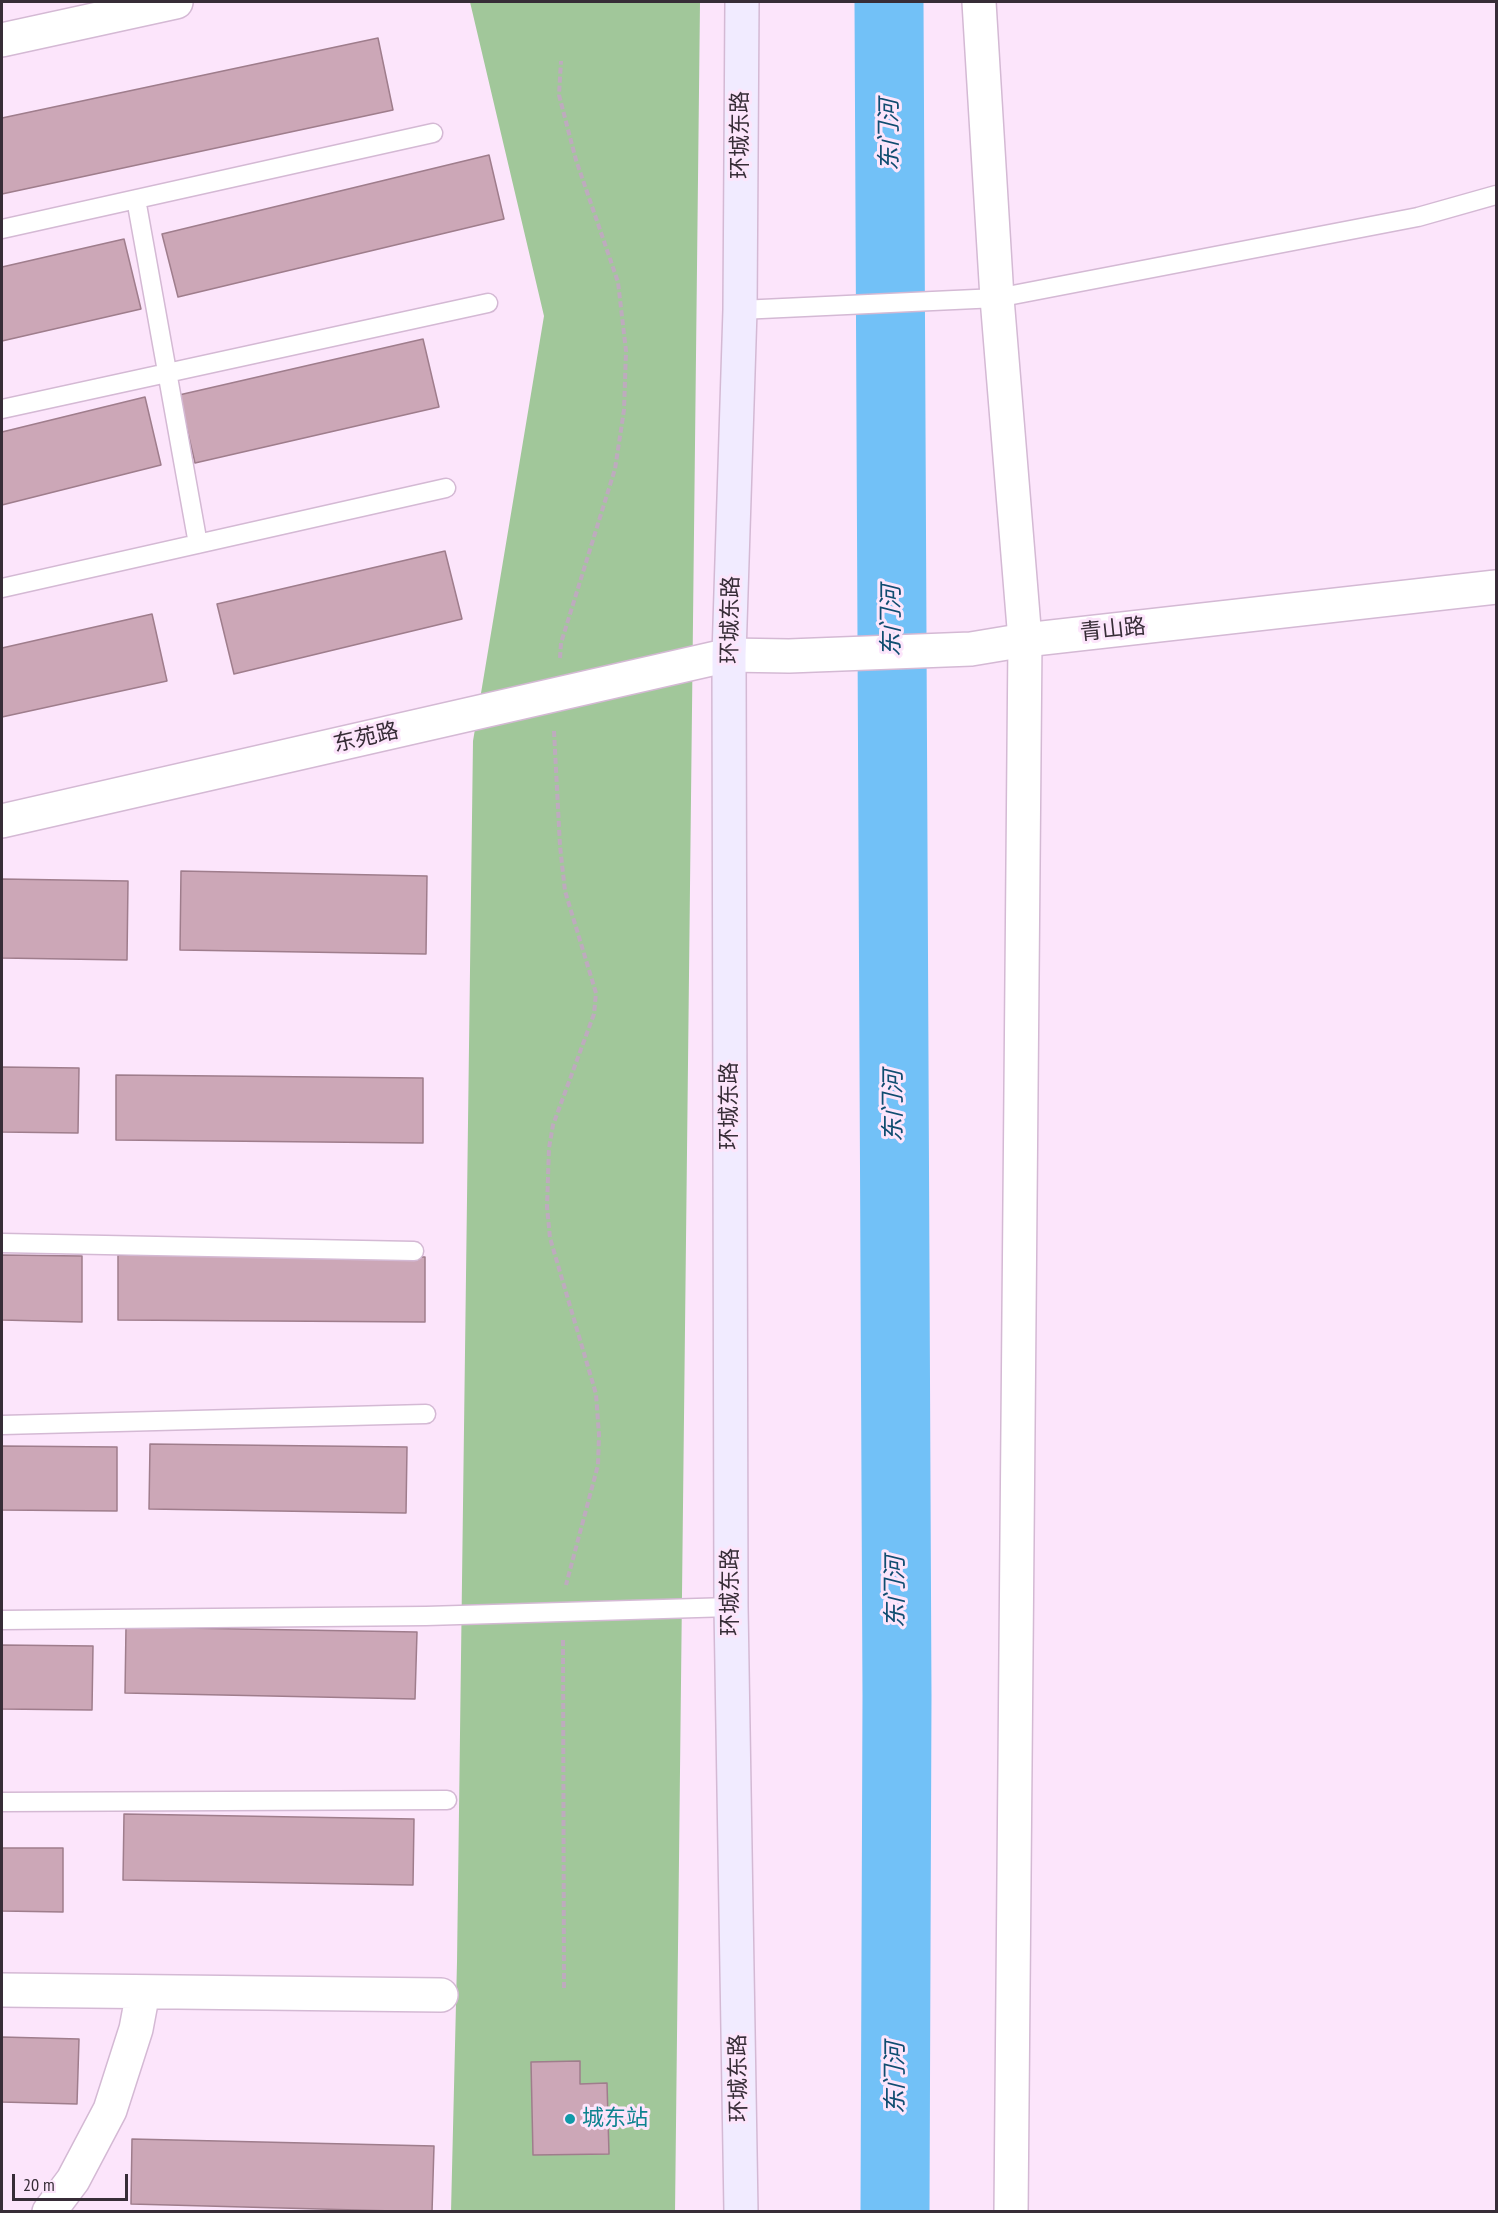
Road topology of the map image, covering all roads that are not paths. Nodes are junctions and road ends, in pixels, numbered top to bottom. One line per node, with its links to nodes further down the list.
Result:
1 (176, 2): 4 (street)
2 (742, 2): 11 (main road, 环城东路)
3 (979, 2): 9 (street)
4 (2, 40)
5 (433, 133): 7 (lane)
6 (1497, 195): 9 (lane)
7 (136, 199): 8 (lane); 12 (lane)
8 (2, 229)
9 (997, 298): 11 (lane); 18 (street)
10 (488, 303): 12 (lane)
11 (740, 310): 19 (main road, 环城东路)
12 (168, 373): 13 (lane); 15 (lane)
13 (2, 409)
14 (446, 488): 15 (lane)
15 (198, 544): 17 (lane)
16 (1497, 587): 18 (street, 青山路)
17 (2, 588)
18 (1025, 640): 19 (street, 青山路); 34 (street)
19 (729, 655): 20 (street, 东苑路); 25 (main road, 环城东路)
20 (2, 821)
21 (2, 1243): 22 (lane)
22 (414, 1251)
23 (426, 1413): 24 (lane)
24 (2, 1425)
25 (731, 1607): 26 (lane); 33 (main road, 环城东路)
26 (2, 1620)
27 (447, 1800): 28 (lane)
28 (2, 1802)
29 (2, 1990): 30 (street)
30 (143, 1992): 31 (street); 32 (street)
31 (441, 1995)
32 (49, 2211)
33 (741, 2211)
34 (1011, 2211)

